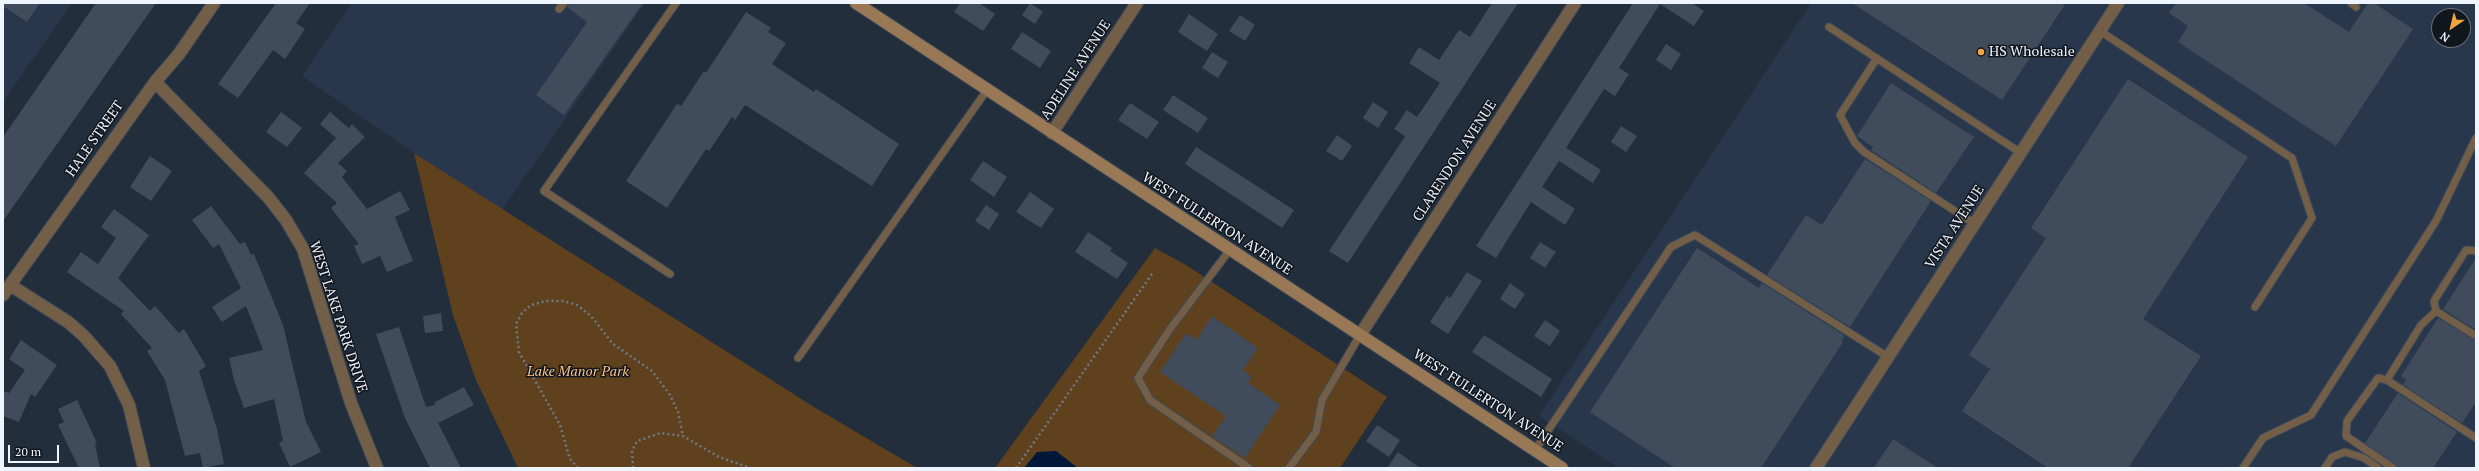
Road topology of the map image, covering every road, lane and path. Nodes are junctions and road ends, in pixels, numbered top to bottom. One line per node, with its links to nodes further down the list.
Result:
1 (214, 3): 10 (street, HALE STREET)
2 (676, 3): 18 (lane)
3 (856, 3): 11 (street, WEST FULLERTON AVENUE)
4 (1137, 3): 12 (street, ADELINE AVENUE)
5 (1575, 3): 24 (street, CLARENDON AVENUE)
6 (2118, 3): 8 (street, VISTA AVENUE)
7 (1829, 26): 9 (lane)
8 (2100, 31): 14 (street, VISTA AVENUE); 22 (lane)
9 (1877, 58): 14 (lane); 15 (lane)
10 (155, 82): 20 (street, HALE STREET); 33 (street, WEST LAKE PARK DRIVE)
11 (988, 90): 12 (street, WEST FULLERTON AVENUE); 27 (lane)
12 (1052, 133): 16 (street, WEST FULLERTON AVENUE)
13 (2476, 138): 42 (lane)
14 (2021, 153): 15 (street, VISTA AVENUE)
15 (1974, 224): 26 (street, VISTA AVENUE)
16 (1229, 251): 24 (street, WEST FULLERTON AVENUE); 38 (lane)
17 (2476, 251): 23 (lane)
18 (670, 274)
19 (1152, 274): 37 (path)
20 (10, 285): 21 (street, HALE STREET); 32 (street)
21 (3, 295)
22 (2255, 307)
23 (2436, 311): 25 (lane); 28 (lane)
24 (1360, 335): 31 (street, WEST FULLERTON AVENUE); 39 (lane)
25 (2476, 336)
26 (1888, 357): 31 (lane); 41 (street, VISTA AVENUE)
27 (798, 358)
28 (2387, 380): 30 (lane); 45 (lane)
29 (683, 436): 34 (path); 35 (path); 36 (path)
30 (2476, 438)
31 (1535, 450): 40 (street, WEST FULLERTON AVENUE)
32 (144, 468)
33 (377, 468)
34 (578, 468)
35 (633, 468)
36 (750, 468)
37 (1016, 468)
38 (1249, 468)
39 (1289, 468)
40 (1562, 468)
41 (1816, 468)
42 (2243, 468)
43 (2325, 468): 44 (lane)
44 (2378, 468)
45 (2393, 468)

